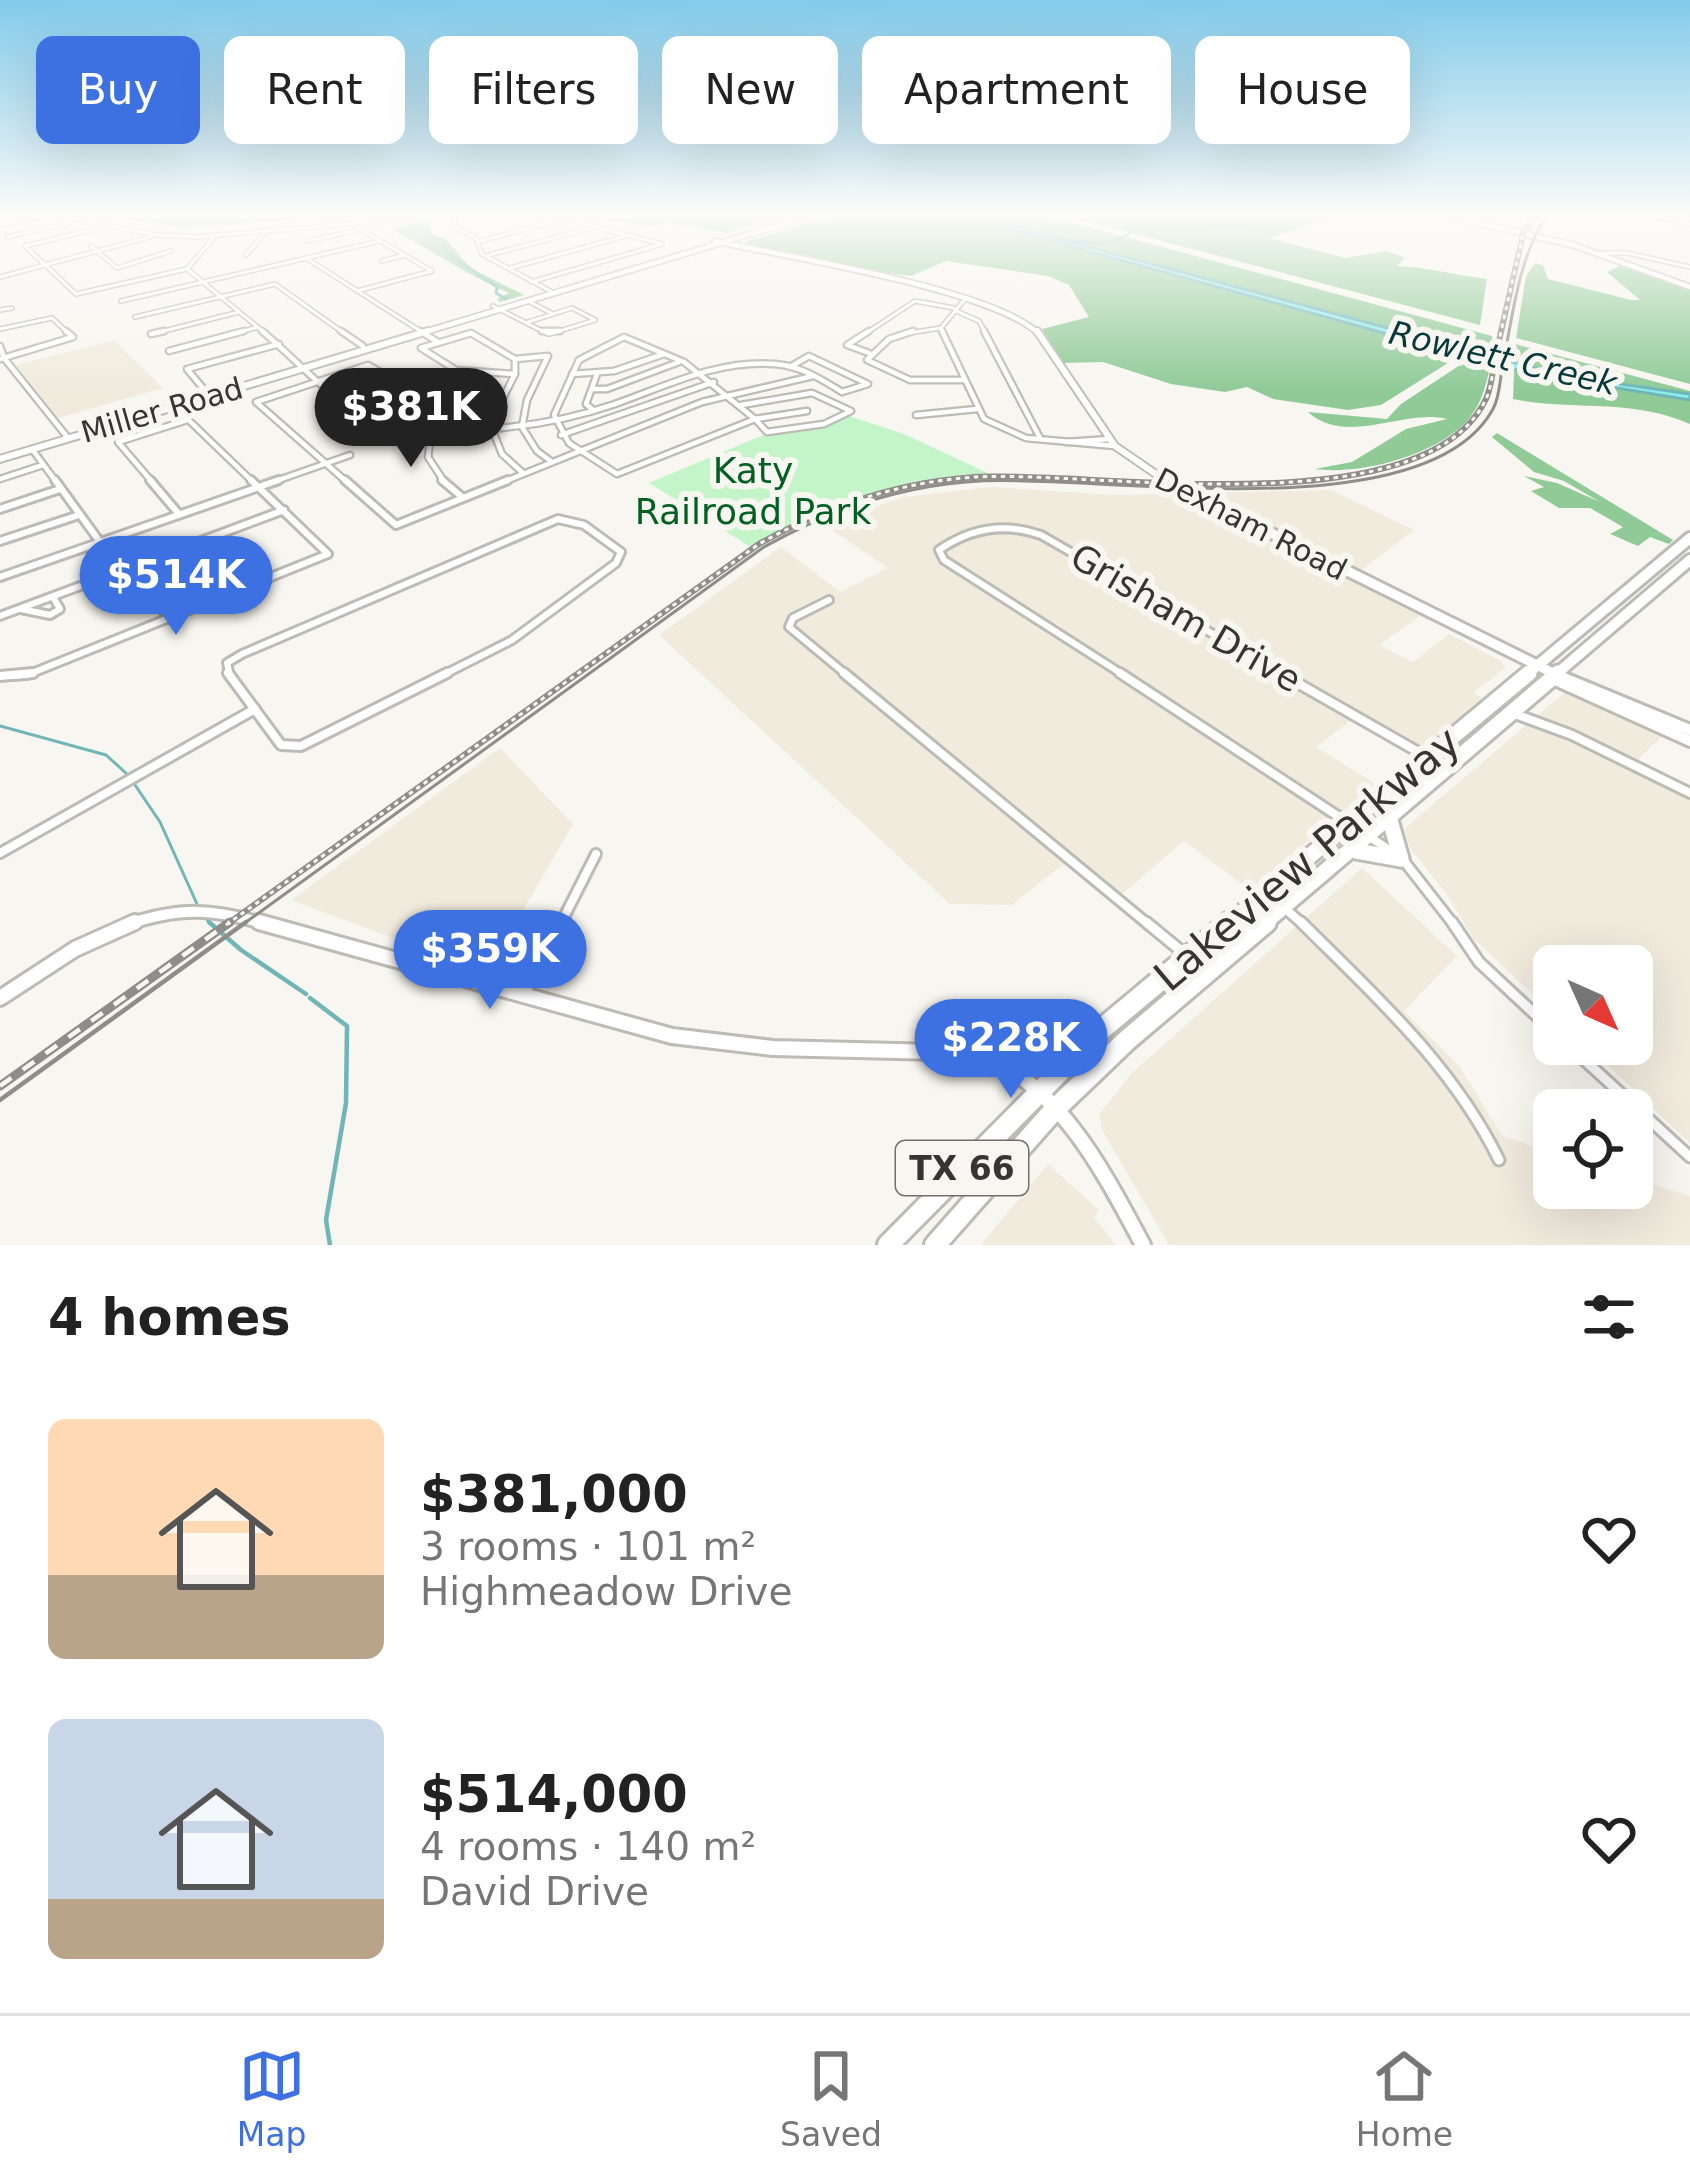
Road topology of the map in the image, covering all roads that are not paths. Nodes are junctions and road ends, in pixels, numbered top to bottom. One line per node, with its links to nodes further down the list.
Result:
1 (54, 275): 2 (street)
2 (160, 275)
3 (195, 275): 12 (street)
4 (233, 275): 12 (street)
5 (332, 275): 15 (street)
6 (417, 275): 15 (street)
7 (518, 275): 13 (street)
8 (554, 275): 13 (street)
9 (601, 275): 16 (street, Miller Road)
10 (862, 275): 18 (street, Dexham Road)
11 (1659, 275): 14 (street)
12 (203, 282): 17 (street); 20 (street)
13 (531, 282): 16 (street)
14 (1690, 286)
15 (357, 291): 33 (street)
16 (550, 291): 19 (street, Miller Road); 23 (street, Miller Road)
17 (220, 297): 26 (street); 28 (street); 38 (street)
18 (967, 298): 21 (street, Dexham Road); 24 (street)
19 (527, 300): 23 (street, Miller Road); 27 (street)
20 (122, 301)
21 (976, 301): 24 (street); 74 (street, Dexham Road)
22 (12, 308): 25 (street)
23 (493, 308): 29 (street); 33 (street, Miller Road)
24 (955, 309): 31 (street); 40 (street); 73 (street)
25 (0, 310)
26 (238, 312): 30 (street); 34 (street)
27 (551, 313): 29 (street); 29 (street)
28 (135, 317)
29 (527, 323)
30 (258, 327): 36 (street); 39 (street)
31 (940, 328): 40 (street); 53 (street)
32 (0, 329): 42 (street)
33 (419, 331): 35 (street); 38 (street, Miller Road); 45 (street, Miller Road)
34 (151, 334)
35 (438, 342): 43 (street); 48 (street)
36 (279, 344): 45 (street); 56 (street)
37 (0, 346): 42 (street)
38 (363, 346): 45 (street, Miller Road)
39 (169, 351)
40 (869, 353): 53 (street)
41 (664, 354): 44 (street); 49 (street); 50 (street)
42 (2, 358): 72 (street)
43 (515, 359): 48 (street); 68 (street)
44 (680, 362): 47 (street); 55 (street)
45 (305, 366): 52 (street); 56 (street, Miller Road); 60 (street, Miller Road)
46 (790, 367): 47 (street); 51 (street); 51 (street)
47 (700, 372): 54 (street); 62 (street)
48 (515, 374): 58 (street)
49 (572, 374): 50 (street); 65 (street)
50 (597, 374): 55 (street)
51 (813, 376): 57 (street)
52 (320, 380): 58 (street); 70 (street); 80 (street)
53 (963, 380): 61 (street)
54 (714, 382): 57 (street); 71 (street)
55 (592, 389): 62 (street)
56 (207, 393): 60 (street, Miller Road)
57 (728, 394): 59 (street); 76 (street)
58 (499, 400): 69 (street)
59 (740, 404): 66 (street); 66 (street)
60 (173, 405): 67 (street); 72 (street, Miller Road)
61 (977, 409): 64 (street); 73 (street)
62 (593, 410): 65 (street)
63 (807, 411): 66 (street)
64 (916, 415)
65 (555, 419): 68 (street); 71 (street)
66 (756, 419): 76 (street)
67 (187, 420): 84 (street); 89 (street)
68 (522, 423): 69 (street); 79 (street)
69 (491, 426): 70 (street); 82 (street)
70 (432, 428): 86 (street)
71 (561, 435): 76 (street)
72 (66, 436): 75 (street, Miller Road); 78 (street, Miller Road)
73 (1040, 440): 74 (street)
74 (1113, 442): 105 (street, Dexham Road)
75 (32, 449): 78 (street, Miller Road); 81 (street)
76 (582, 452): 79 (street)
77 (350, 455): 80 (street)
78 (0, 456)
79 (553, 463): 82 (street)
80 (326, 464): 84 (street); 86 (street)
81 (43, 465): 83 (street); 85 (street)
82 (524, 474): 86 (street)
83 (0, 479)
84 (258, 487): 88 (street); 89 (street)
85 (60, 489): 87 (street); 90 (street)
86 (464, 499)
87 (0, 508)
88 (284, 510): 96 (street); 99 (street)
89 (179, 514): 93 (street)
90 (79, 515): 92 (street); 93 (street)
91 (1690, 538): 94 (main road, Lakeview Parkway / TX 66)
92 (0, 541)
93 (100, 542): 96 (street); 98 (street)
94 (1664, 561): 95 (main road); 105 (main road, Lakeview Parkway / TX 66)
95 (1686, 564): 107 (main road, Lakeview Parkway / TX 66)
96 (132, 567): 100 (street); 104 (street)
97 (239, 567): 99 (street)
98 (0, 577)
99 (253, 584): 104 (street)
100 (53, 597): 102 (street); 102 (street)
101 (830, 600): 124 (street)
102 (20, 609): 103 (street)
103 (0, 616)
104 (169, 619): 106 (street)
105 (1538, 667): 107 (street, Dexham Road); 112 (main road, Lakeview Parkway / TX 66)
106 (0, 676)
107 (1556, 676): 109 (main road, Lakeview Parkway / TX 66); 110 (street, Dexham Road); 111 (street, Dexham Road)
108 (255, 710): 108 (street); 119 (street)
109 (1512, 712): 113 (main road, Lakeview Parkway / TX 66); 114 (street)
110 (1690, 730)
111 (1690, 740)
112 (1430, 759): 113 (main road); 116 (main road, Lakeview Parkway / TX 66); 116 (street, Grisham Drive)
113 (1447, 770): 115 (main road, Lakeview Parkway / TX 66)
114 (1690, 793)
115 (1390, 820): 117 (main road, Lakeview Parkway / TX 66); 121 (main road)
116 (1353, 823): 117 (street); 122 (main road, Lakeview Parkway / TX 66)
117 (1372, 836): 118 (main road, Lakeview Parkway / TX 66); 121 (street)
118 (1353, 851): 121 (main road); 123 (main road, Lakeview Parkway / TX 66)
119 (0, 853)
120 (596, 854): 126 (street)
121 (1401, 859): 128 (street)
122 (1266, 892): 123 (street); 124 (main road, Lakeview Parkway / TX 66)
123 (1284, 906): 125 (main road, Lakeview Parkway / TX 66); 135 (street)
124 (1189, 957): 125 (main road); 129 (main road, Lakeview Parkway / TX 66)
125 (1208, 971): 133 (main road, Lakeview Parkway / TX 66)
126 (523, 996): 127 (street); 130 (street)
127 (0, 998)
128 (1533, 1012)
129 (1103, 1028): 130 (main road); 132 (main road, Lakeview Parkway / TX 66)
130 (997, 1058): 132 (street)
131 (1590, 1065): 134 (street)
132 (1036, 1091): 133 (street); 136 (main road, Lakeview Parkway / TX 66)
133 (1055, 1109): 137 (main road, Lakeview Parkway / TX 66); 138 (street)
134 (1690, 1157)
135 (1499, 1160)
136 (888, 1245)
137 (935, 1245)
138 (1143, 1245)

